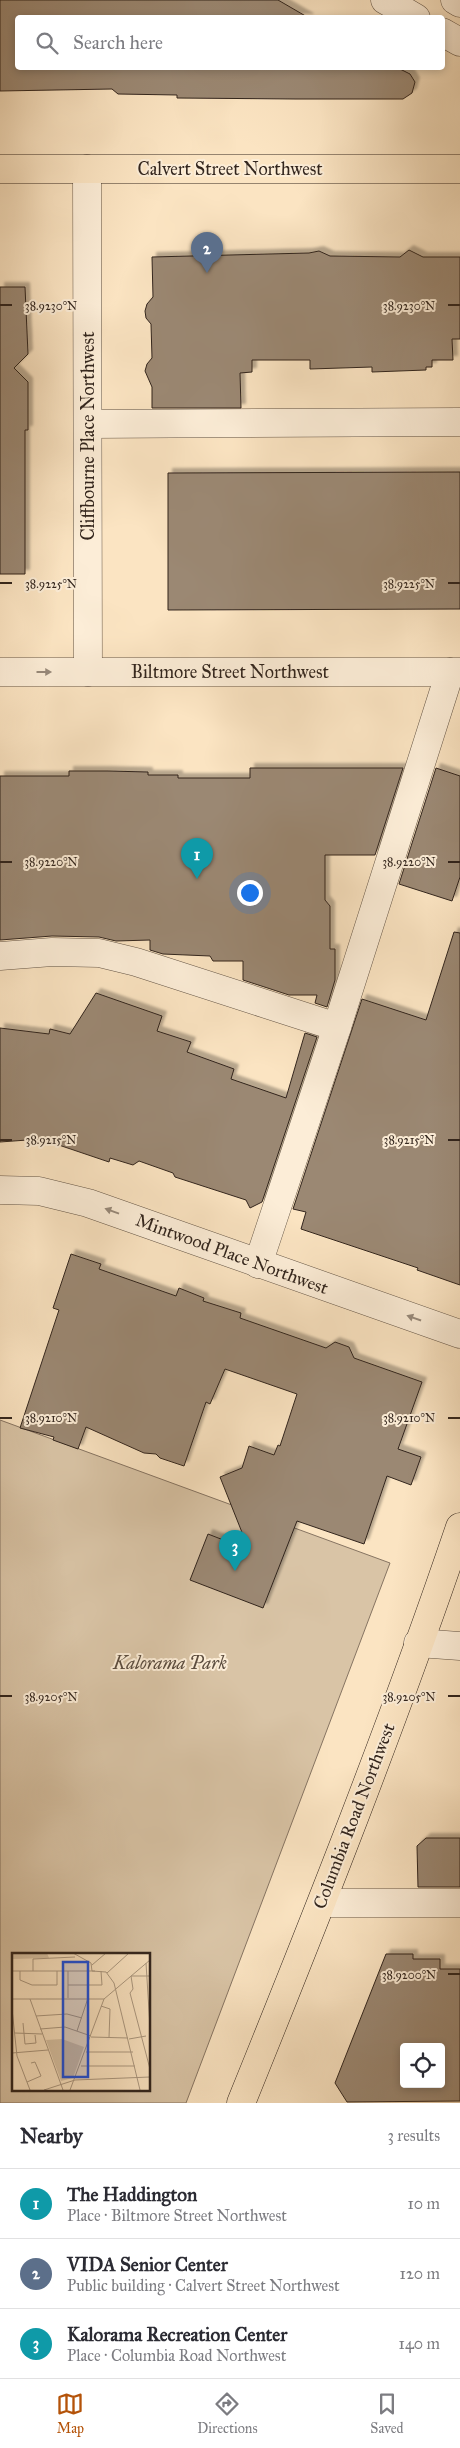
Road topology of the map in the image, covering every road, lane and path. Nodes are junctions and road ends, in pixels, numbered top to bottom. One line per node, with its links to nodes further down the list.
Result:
1 (385, 0): 4 (street)
2 (455, 0): 3 (street)
3 (460, 3)
4 (411, 15)
5 (445, 34): 6 (street)
6 (460, 42)
7 (0, 169): 8 (main road, Calvert Street Northwest)
8 (87, 169): 9 (main road, Calvert Street Northwest); 11 (street, Cliffbourne Place Northwest)
9 (460, 169)
10 (460, 422): 11 (street)
11 (89, 424): 13 (street, Cliffbourne Place Northwest)
12 (0, 672): 13 (street, Biltmore Street Northwest, one-way to 13)
13 (88, 672): 14 (street, Biltmore Street Northwest)
14 (455, 672): 16 (street)
15 (0, 956): 16 (street)
16 (337, 1027): 18 (street)
17 (0, 1190): 18 (street, Mintwood Place Northwest, one-way to 17)
18 (258, 1264): 19 (street, Mintwood Place Northwest, one-way to 18)
19 (460, 1334)
20 (460, 1527): 21 (main road, Columbia Road Northwest)
21 (418, 1643): 22 (street); 23 (main road, Columbia Road Northwest)
22 (460, 1646)
23 (322, 1903): 24 (street); 25 (main road, Columbia Road Northwest)
24 (460, 1903)
25 (241, 2103)

